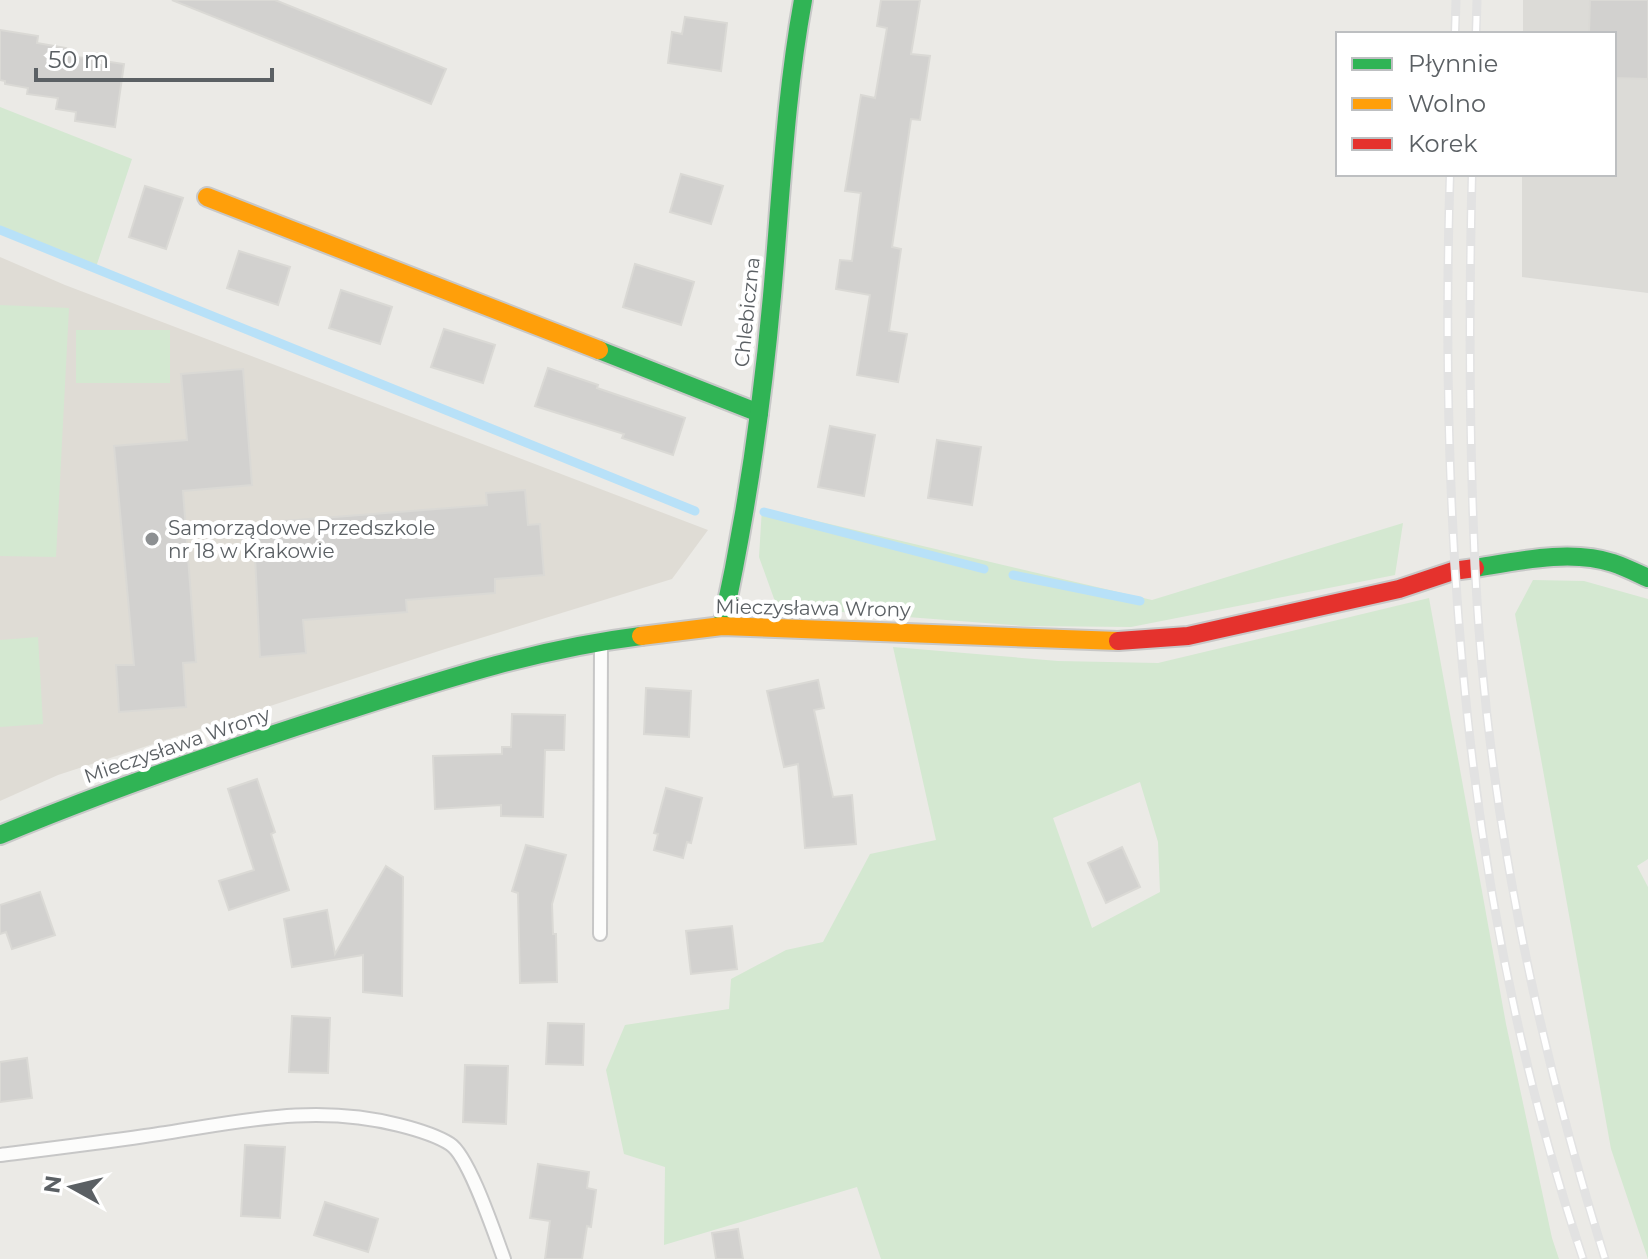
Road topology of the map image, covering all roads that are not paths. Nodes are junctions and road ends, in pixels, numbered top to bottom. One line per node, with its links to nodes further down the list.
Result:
1 (803, 0): 3 (street, Chlebiczna)
2 (207, 197): 3 (street)
3 (759, 413): 5 (street, Chlebiczna)
4 (1647, 577): 5 (street, Mieczysława Wrony)
5 (722, 626): 6 (street, Mieczysława Wrony)
6 (601, 641): 7 (street, Mieczysława Wrony); 8 (lane)
7 (0, 835)
8 (600, 934)
9 (0, 1155): 10 (lane)
10 (504, 1259)

